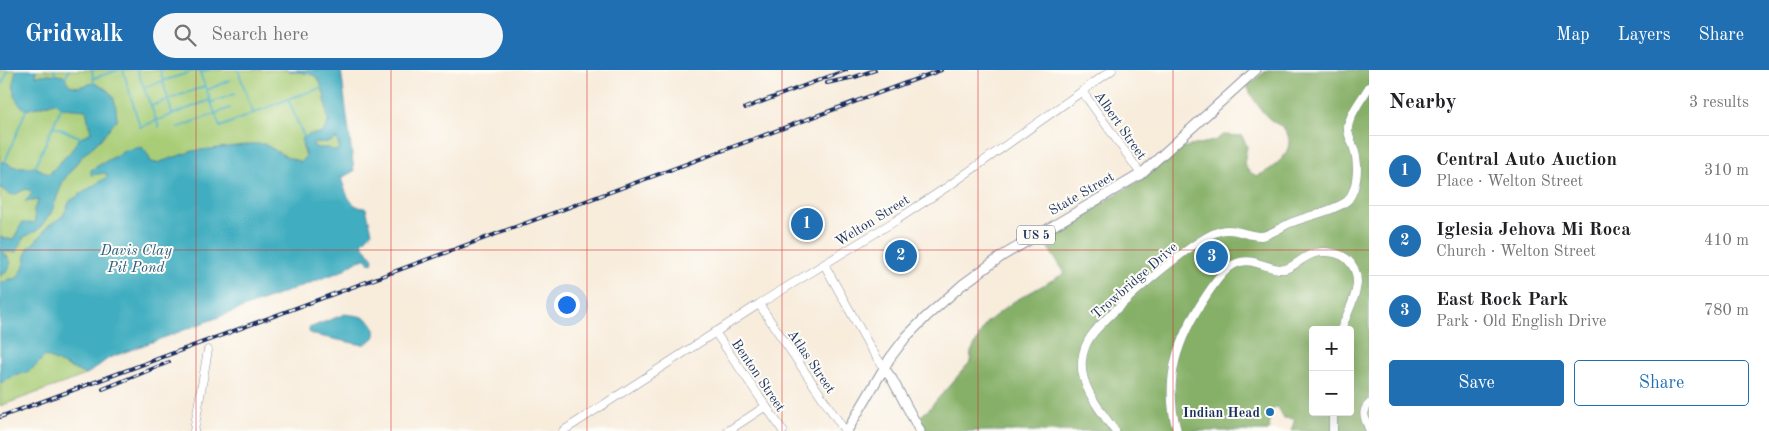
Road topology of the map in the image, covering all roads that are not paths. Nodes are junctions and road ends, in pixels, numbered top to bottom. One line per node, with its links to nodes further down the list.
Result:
1 (1112, 70): 4 (street, Welton Street)
2 (1256, 70): 5 (main road, State Street / US 5)
3 (1369, 87): 22 (street, Trowbridge Drive)
4 (1082, 91): 5 (street, Albert Street); 6 (street, Welton Street)
5 (1141, 174): 11 (main road, State Street / US 5)
6 (824, 264): 7 (street, Welton Street); 11 (street)
7 (759, 304): 9 (street, Welton Street); 20 (street, Atlas Street)
8 (1343, 326): 23 (street)
9 (715, 332): 13 (street, Benton Street); 17 (street, Welton Street)
10 (208, 350): 16 (street)
11 (884, 368): 20 (main road, State Street / US 5); 21 (main road)
12 (1369, 404): 15 (street)
13 (766, 406): 18 (street); 19 (street, Benton Street)
14 (1333, 416): 24 (street)
15 (1369, 429)
16 (194, 431)
17 (563, 431)
18 (728, 431)
19 (783, 431)
20 (846, 431)
21 (920, 431)
22 (1115, 431)
23 (1177, 431)
24 (1334, 431)

